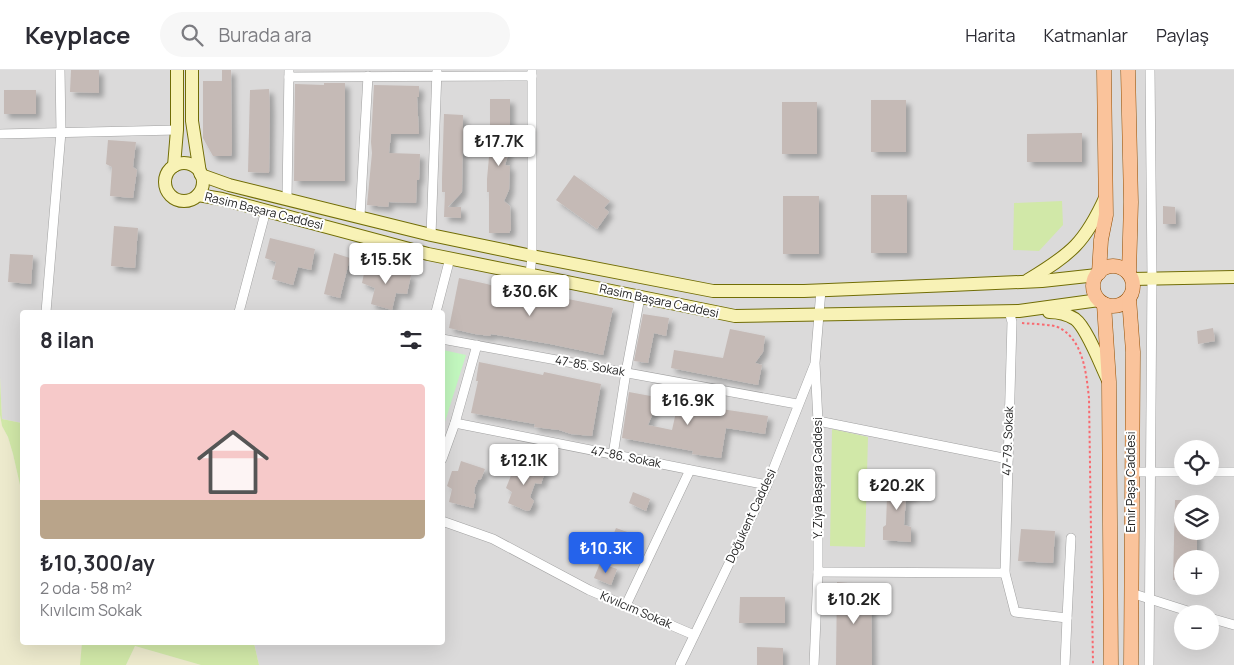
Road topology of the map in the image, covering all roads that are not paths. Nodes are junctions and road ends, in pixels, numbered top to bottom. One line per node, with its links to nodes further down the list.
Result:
1 (60, 70): 12 (street)
2 (177, 70): 11 (street)
3 (192, 70): 15 (street)
4 (1104, 70): 17 (main road)
5 (1128, 70): 26 (main road)
6 (1150, 70): 28 (street)
7 (437, 73): 8 (street); 10 (street); 21 (street)
8 (532, 73): 22 (street)
9 (289, 74): 10 (street); 18 (street)
10 (368, 76): 20 (street)
11 (177, 130): 12 (street); 14 (street)
12 (61, 132): 13 (street); 34 (street)
13 (0, 134)
14 (174, 166): 15 (street); 16 (street)
15 (201, 174): 16 (street); 18 (street, Rasim Başara Caddesi)
16 (198, 195): 19 (street, Rasim Başara Caddesi)
17 (1106, 196): 25 (main road); 29 (street)
18 (287, 198): 20 (street, Rasim Başara Caddesi)
19 (266, 210): 23 (street, Rasim Başara Caddesi); 35 (street)
20 (360, 216): 21 (street, Rasim Başara Caddesi)
21 (431, 235): 22 (street, Rasim Başara Caddesi)
22 (532, 256): 24 (street); 30 (street, Rasim Başara Caddesi)
23 (450, 258): 24 (street, Rasim Başara Caddesi); 36 (street)
24 (530, 274): 31 (street, Rasim Başara Caddesi)
25 (1098, 274): 26 (main road); 29 (street, Rasim Başara Caddesi); 33 (main road)
26 (1131, 276): 28 (street); 32 (main road)
27 (1234, 277): 28 (street)
28 (1152, 278): 52 (street)
29 (1026, 281): 30 (street, Rasim Başara Caddesi)
30 (821, 290): 37 (street, Y. Ziya Başara Caddesi)
31 (640, 298): 37 (street, Rasim Başara Caddesi); 42 (street)
32 (1129, 298): 33 (main road); 51 (main road, Emir Paşa Caddesi)
33 (1101, 302): 38 (street, Rasim Başara Caddesi); 43 (main road, Emir Paşa Caddesi)
34 (46, 310)
35 (240, 310)
36 (437, 310)
37 (818, 315): 38 (street, Rasim Başara Caddesi); 41 (street, Y. Ziya Başara Caddesi)
38 (1013, 315): 43 (street); 49 (street, 47-79. Sokak)
39 (445, 340): 40 (street, 47-85. Sokak)
40 (477, 345): 42 (street, 47-85. Sokak); 46 (street)
41 (815, 363): 44 (street, Doğukent Caddesi); 45 (street, Y. Ziya Başara Caddesi)
42 (626, 372): 44 (street, 47-85. Sokak); 48 (street)
43 (1109, 382): 72 (main road, Emir Paşa Caddesi)
44 (797, 404): 56 (street, Doğukent Caddesi)
45 (818, 421): 49 (street); 59 (street, Y. Ziya Başara Caddesi)
46 (455, 423): 47 (street); 48 (street, 47-86. Sokak)
47 (445, 451)
48 (613, 455): 50 (street, 47-86. Sokak)
49 (1008, 459): 60 (street, 47-79. Sokak)
50 (690, 470): 56 (street, 47-86. Sokak); 63 (street)
51 (1131, 472): 52 (street); 61 (main road, Emir Paşa Caddesi)
52 (1150, 472): 53 (street); 62 (street)
53 (1174, 472)
54 (1219, 472): 55 (street)
55 (1234, 472)
56 (767, 485): 68 (street, Doğukent Caddesi)
57 (445, 522): 63 (street, Kıvılcım Sokak)
58 (1071, 538): 65 (street)
59 (818, 572): 60 (street); 70 (street, Y. Ziya Başara Caddesi)
60 (1005, 572): 65 (street, 47-79. Sokak)
61 (1131, 593): 62 (street); 73 (main road, Emir Paşa Caddesi)
62 (1149, 599): 64 (street); 74 (street)
63 (626, 605): 68 (street, Kıvılcım Sokak)
64 (1174, 607)
65 (1067, 618): 71 (street)
66 (1219, 621): 67 (street)
67 (1234, 625)
68 (694, 634): 69 (street, Doğukent Caddesi)
69 (680, 665)
70 (814, 665)
71 (1065, 665)
72 (1111, 665)
73 (1131, 665)
74 (1149, 665)

